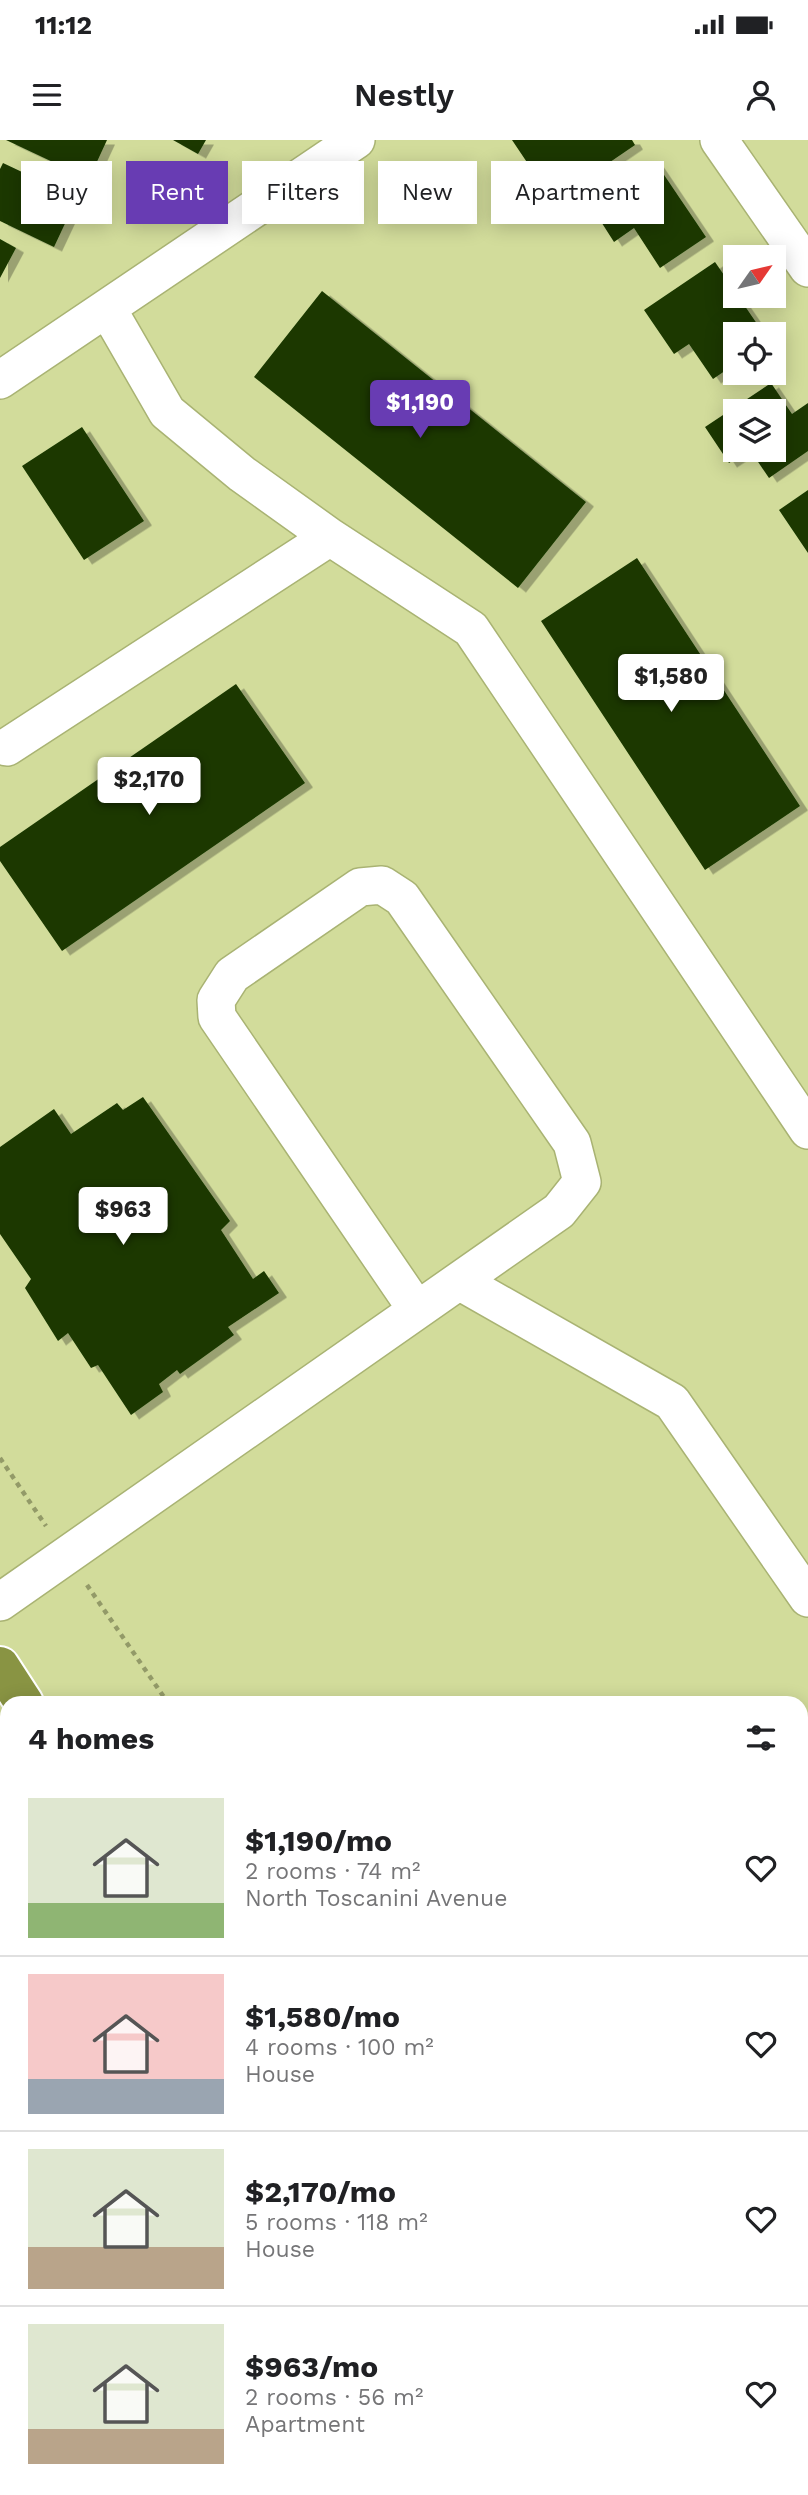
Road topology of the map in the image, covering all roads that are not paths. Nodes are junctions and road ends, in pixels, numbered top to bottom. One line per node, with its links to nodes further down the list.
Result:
1 (356, 140): 4 (street)
2 (719, 140): 3 (street)
3 (808, 268)
4 (107, 308): 5 (street); 6 (street)
5 (0, 380)
6 (330, 537): 7 (street); 8 (street)
7 (2, 745)
8 (808, 1130)
9 (459, 1281): 10 (street); 10 (street); 11 (street)
10 (417, 1310): 12 (street)
11 (808, 1598)
12 (0, 1602)
13 (0, 1666): 14 (highway)
14 (19, 1696)

